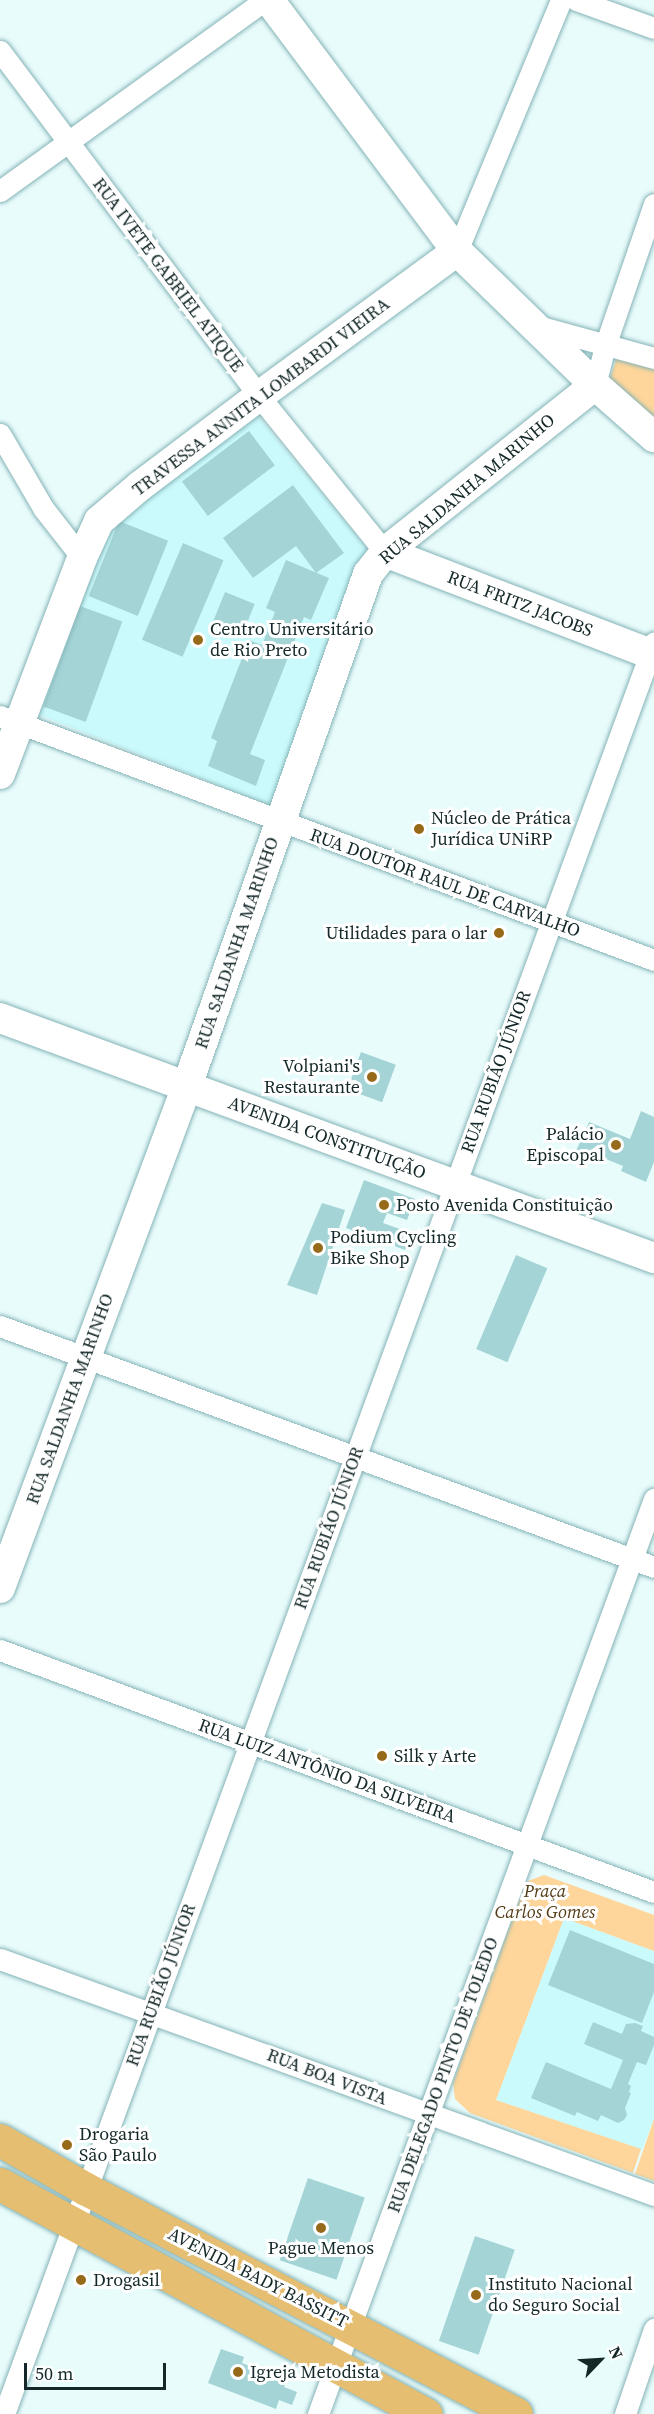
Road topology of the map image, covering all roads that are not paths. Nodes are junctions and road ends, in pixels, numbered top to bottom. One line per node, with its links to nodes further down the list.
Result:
1 (267, 0): 6 (street); 9 (street)
2 (561, 0): 9 (street)
3 (576, 0): 4 (street)
4 (654, 28)
5 (0, 51): 6 (street, RUA IVETE GABRIEL ATIQUE)
6 (69, 143): 7 (street); 14 (street, RUA IVETE GABRIEL ATIQUE)
7 (0, 191)
8 (654, 204): 11 (street)
9 (457, 251): 10 (street); 14 (street, TRAVESSA ANNITA LOMBARDI VIEIRA)
10 (537, 326): 11 (street); 13 (street)
11 (605, 346): 12 (street); 13 (street)
12 (654, 358)
13 (595, 385): 16 (street); 17 (street, RUA SALDANHA MARINHO)
14 (259, 396): 17 (street, RUA IVETE GABRIEL ATIQUE); 18 (street, TRAVESSA ANNITA LOMBARDI VIEIRA)
15 (0, 434): 18 (street)
16 (654, 437)
17 (385, 552): 19 (street, RUA FRITZ JACOBS); 22 (street, RUA SALDANHA MARINHO)
18 (82, 558): 20 (street, TRAVESSA ANNITA LOMBARDI VIEIRA)
19 (653, 650): 23 (street, RUA RUBIÃO JÚNIOR)
20 (10, 719): 21 (street, TRAVESSA ANNITA LOMBARDI VIEIRA); 22 (street, RUA DOUTOR RAUL DE CARVALHO)
21 (0, 774)
22 (280, 821): 23 (street, RUA DOUTOR RAUL DE CARVALHO); 26 (street, RUA SALDANHA MARINHO)
23 (551, 923): 24 (street, RUA DOUTOR RAUL DE CARVALHO); 27 (street, RUA RUBIÃO JÚNIOR)
24 (654, 960)
25 (0, 1018): 26 (street, AVENIDA CONSTITUIÇÃO)
26 (187, 1086): 27 (street, AVENIDA CONSTITUIÇÃO); 30 (street, RUA SALDANHA MARINHO)
27 (455, 1185): 28 (street, AVENIDA CONSTITUIÇÃO); 31 (street, RUA RUBIÃO JÚNIOR)
28 (654, 1258)
29 (0, 1326): 30 (street)
30 (86, 1358): 31 (street); 35 (street, RUA SALDANHA MARINHO)
31 (355, 1457): 33 (street); 37 (street, RUA RUBIÃO JÚNIOR)
32 (654, 1499): 33 (street, RUA DELEGADO PINTO DE TOLEDO)
33 (632, 1559): 34 (street); 38 (street, RUA DELEGADO PINTO DE TOLEDO)
34 (654, 1568)
35 (0, 1588)
36 (0, 1650): 37 (street, RUA LUIZ ANTÔNIO DA SILVEIRA)
37 (250, 1742): 38 (street, RUA LUIZ ANTÔNIO DA SILVEIRA); 41 (street, RUA RUBIÃO JÚNIOR)
38 (527, 1845): 39 (street, RUA LUIZ ANTÔNIO DA SILVEIRA); 42 (street, RUA DELEGADO PINTO DE TOLEDO)
39 (654, 1892)
40 (0, 1959): 41 (street, RUA BOA VISTA)
41 (151, 2011): 42 (street, RUA BOA VISTA); 45 (street, RUA RUBIÃO JÚNIOR)
42 (429, 2115): 46 (street, RUA BOA VISTA); 48 (street, RUA DELEGADO PINTO DE TOLEDO)
43 (0, 2140): 45 (main road, AVENIDA BADY BASSITT)
44 (0, 2184): 47 (main road)
45 (86, 2188): 47 (street, RUA RUBIÃO JÚNIOR); 48 (main road, AVENIDA BADY BASSITT)
46 (654, 2195)
47 (74, 2225): 50 (main road); 51 (street, RUA RUBIÃO JÚNIOR)
48 (351, 2326): 50 (street, RUA DELEGADO PINTO DE TOLEDO); 54 (main road, AVENIDA BADY BASSITT)
49 (654, 2329): 55 (street)
50 (335, 2367): 52 (street, RUA DELEGADO PINTO DE TOLEDO); 53 (main road)
51 (4, 2414)
52 (318, 2414)
53 (426, 2414)
54 (516, 2414)
55 (625, 2414)

